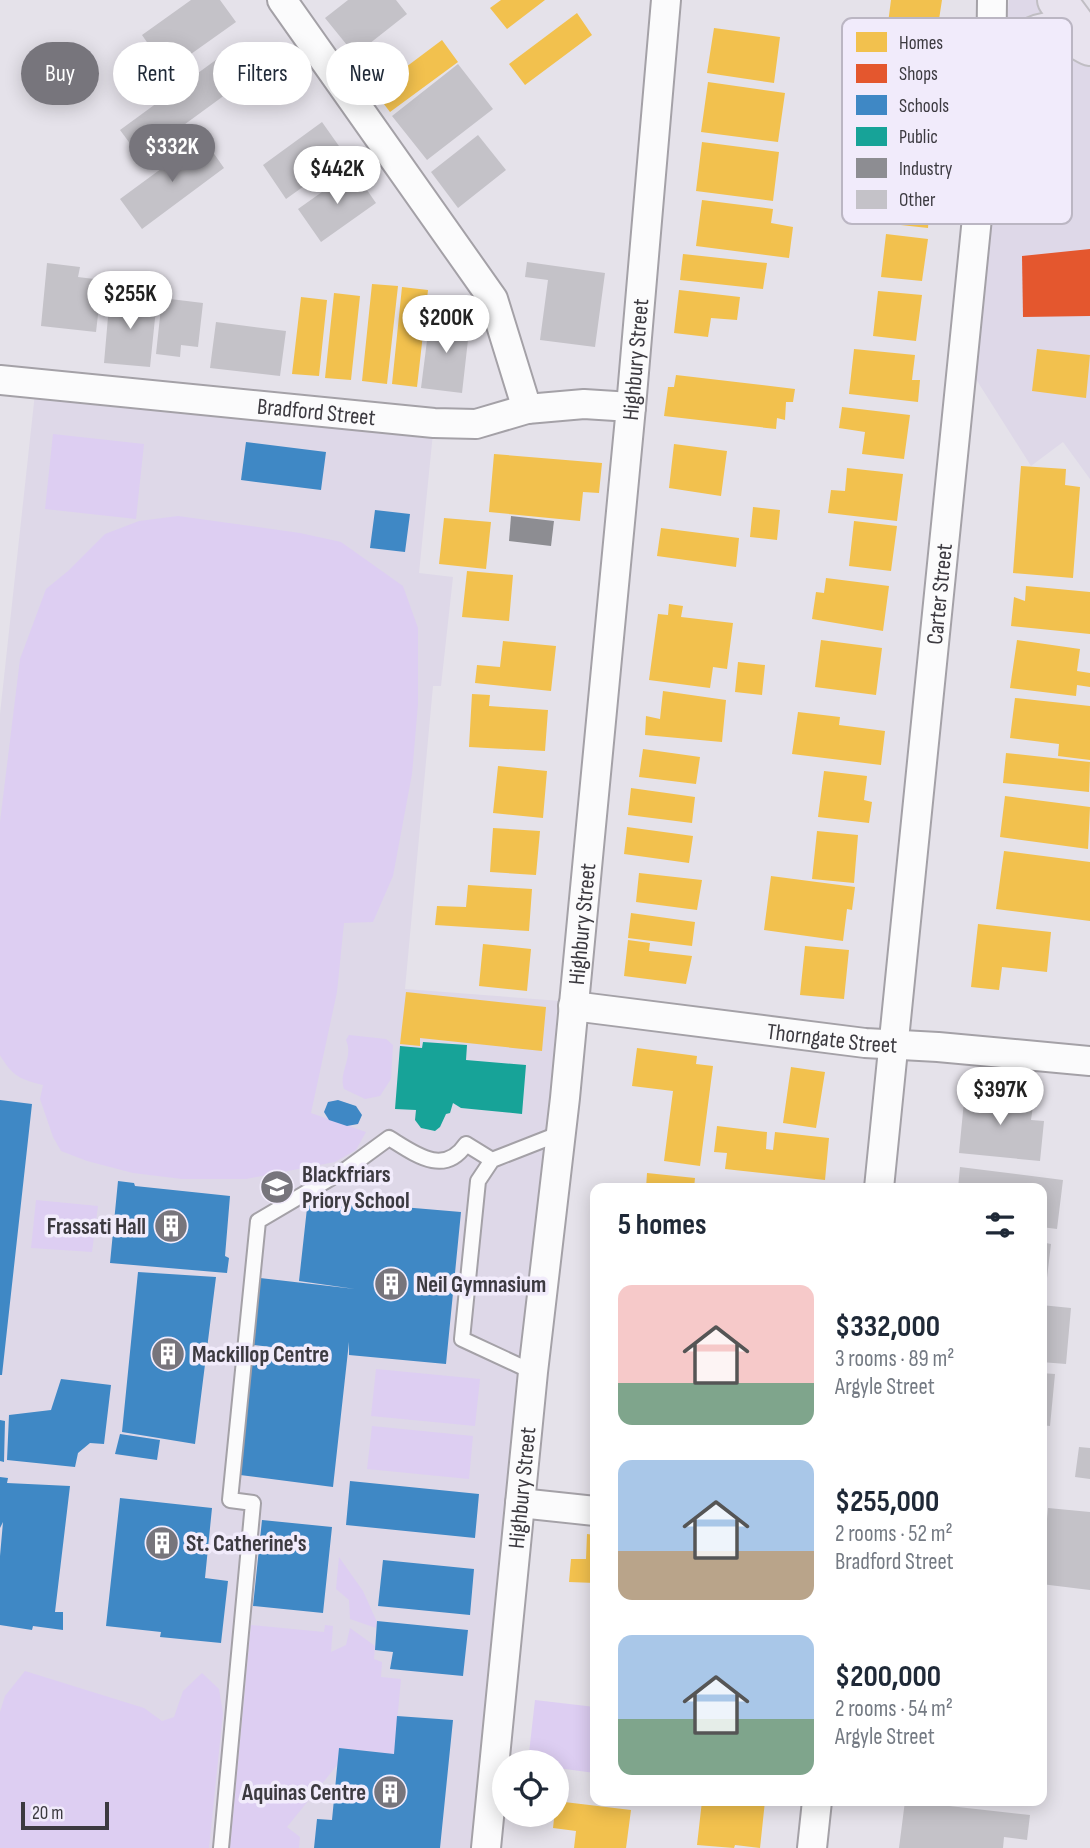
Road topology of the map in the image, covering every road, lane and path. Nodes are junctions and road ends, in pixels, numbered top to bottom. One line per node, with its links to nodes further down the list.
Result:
1 (282, 0): 13 (street)
2 (666, 0): 12 (street, Highbury Street)
3 (992, 0): 5 (street, Carter Street)
4 (1057, 0): 6 (highway)
5 (992, 18)
6 (1070, 18)
7 (1072, 21): 9 (highway)
8 (1072, 37): 9 (highway)
9 (1090, 46)
10 (976, 224): 15 (street, Carter Street)
11 (0, 380): 13 (street, Bradford Street)
12 (631, 407): 13 (street, Bradford Street); 14 (street, Highbury Street)
13 (527, 409)
14 (573, 1006): 15 (street, Thorngate Street); 17 (street, Highbury Street)
15 (893, 1046): 16 (street, Thorngate Street); 19 (street, Carter Street)
16 (1090, 1061)
17 (561, 1133): 18 (lane); 20 (street, Highbury Street)
18 (492, 1160): 20 (lane); 24 (lane)
19 (879, 1183)
20 (533, 1372): 21 (street, Highbury Street)
21 (520, 1503): 22 (street); 25 (street, Highbury Street)
22 (590, 1510)
23 (816, 1806): 26 (street)
24 (221, 1848)
25 (486, 1848)
26 (812, 1848)

